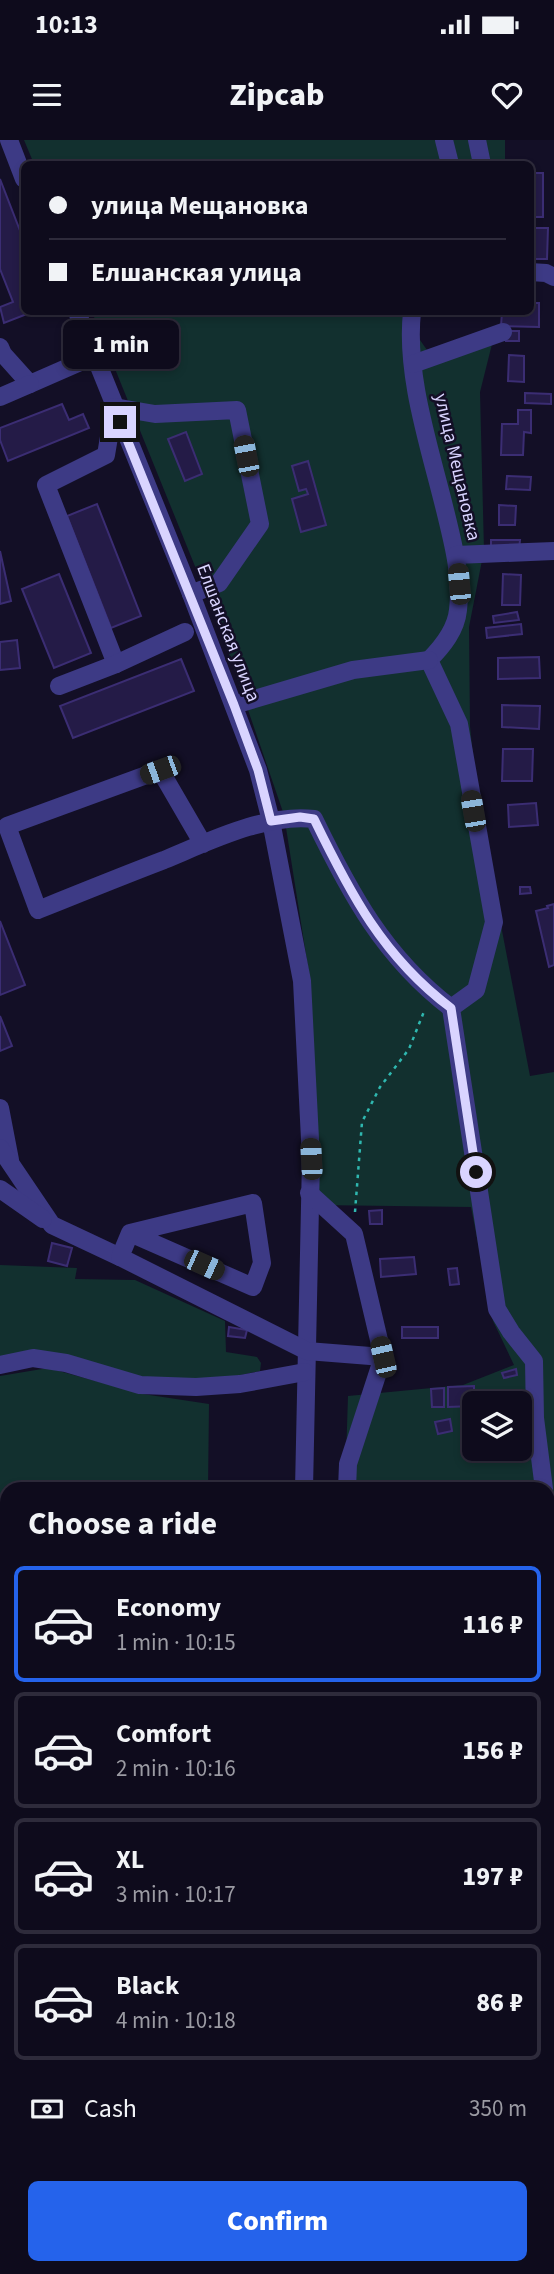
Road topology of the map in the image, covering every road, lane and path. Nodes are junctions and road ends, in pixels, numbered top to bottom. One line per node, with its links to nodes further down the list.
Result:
1 (9, 140): 6 (street)
2 (444, 140): 4 (street)
3 (477, 140): 5 (street)
4 (449, 161)
5 (481, 161)
6 (21, 171)
7 (534, 272): 8 (street)
8 (554, 277)
9 (84, 315): 13 (street, Елшанская улица)
10 (412, 315): 14 (street, улица Мещановка)
11 (503, 332): 14 (street)
12 (0, 347): 15 (street)
13 (94, 356): 15 (street); 17 (street, Елшанская улица)
14 (413, 364): 19 (street, улица Мещановка)
15 (30, 384): 16 (street)
16 (0, 397)
17 (114, 407): 20 (street, Елшанская улица); 20 (street); 23 (street)
18 (554, 551): 19 (street)
19 (456, 555): 22 (street, улица Мещановка)
20 (191, 594): 25 (street, Елшанская улица)
21 (185, 632): 23 (street)
22 (429, 660): 25 (street); 29 (street)
23 (116, 664): 24 (street)
24 (59, 686)
25 (234, 705): 26 (street, Елшанская улица)
26 (271, 821): 27 (street); 28 (street); 34 (street, Елшанская улица)
27 (203, 844): 27 (street)
28 (431, 993): 29 (street); 37 (path)
29 (451, 1008): 45 (street)
30 (0, 1108): 32 (street)
31 (0, 1148): 32 (street)
32 (11, 1165): 35 (street)
33 (0, 1189): 35 (street)
34 (309, 1192): 37 (street); 39 (street, Елшанская улица)
35 (52, 1225): 38 (street)
36 (130, 1233): 36 (street); 38 (street)
37 (354, 1234): 40 (street)
38 (120, 1257): 39 (street)
39 (307, 1351): 40 (street); 42 (street, Елшанская улица)
40 (383, 1357): 44 (street)
41 (0, 1365): 42 (street)
42 (305, 1372): 43 (street, Елшанская улица)
43 (304, 1482)
44 (347, 1482)
45 (543, 1482)

